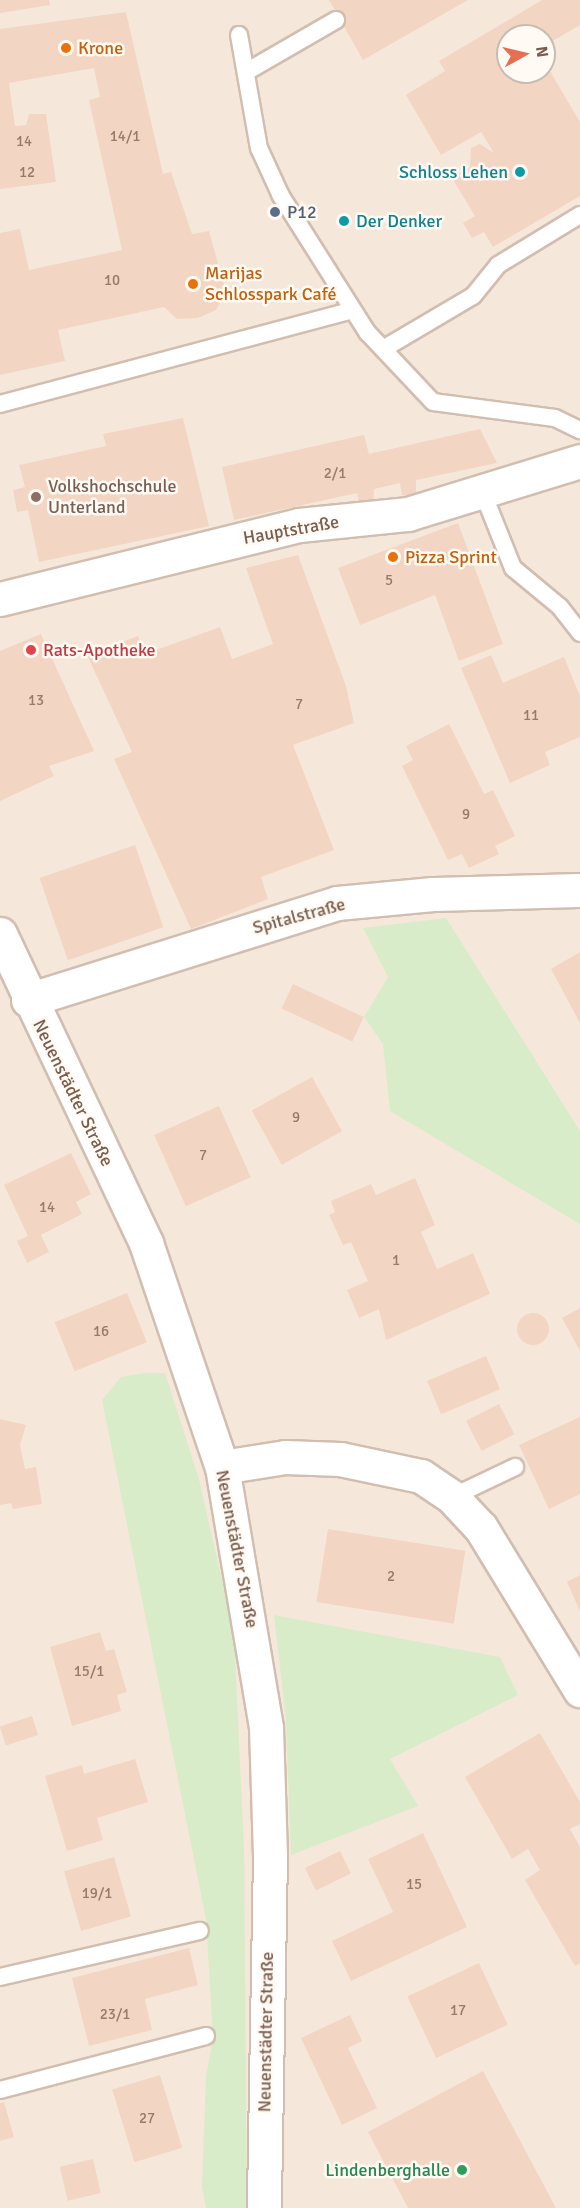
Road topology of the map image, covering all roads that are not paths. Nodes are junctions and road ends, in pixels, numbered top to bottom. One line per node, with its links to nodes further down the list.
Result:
1 (336, 20): 3 (lane)
2 (239, 34): 3 (lane)
3 (246, 72): 5 (lane)
4 (580, 215): 6 (lane)
5 (349, 311): 6 (lane); 7 (lane)
6 (383, 349): 8 (lane)
7 (0, 404)
8 (580, 430)
9 (580, 461): 10 (main road, Hauptstraße)
10 (483, 493): 11 (main road, Hauptstraße); 12 (lane)
11 (0, 599)
12 (580, 633)
13 (580, 890): 15 (main road, Spitalstraße)
14 (0, 934): 15 (main road, Neuenstädter Straße)
15 (28, 1000): 16 (main road, Neuenstädter Straße)
16 (222, 1467): 18 (main road); 24 (main road, Neuenstädter Straße)
17 (515, 1467): 18 (lane)
18 (452, 1497): 19 (main road)
19 (580, 1689)
20 (200, 1931): 21 (lane)
21 (0, 1977)
22 (206, 2036): 23 (lane)
23 (0, 2090)
24 (264, 2208)

